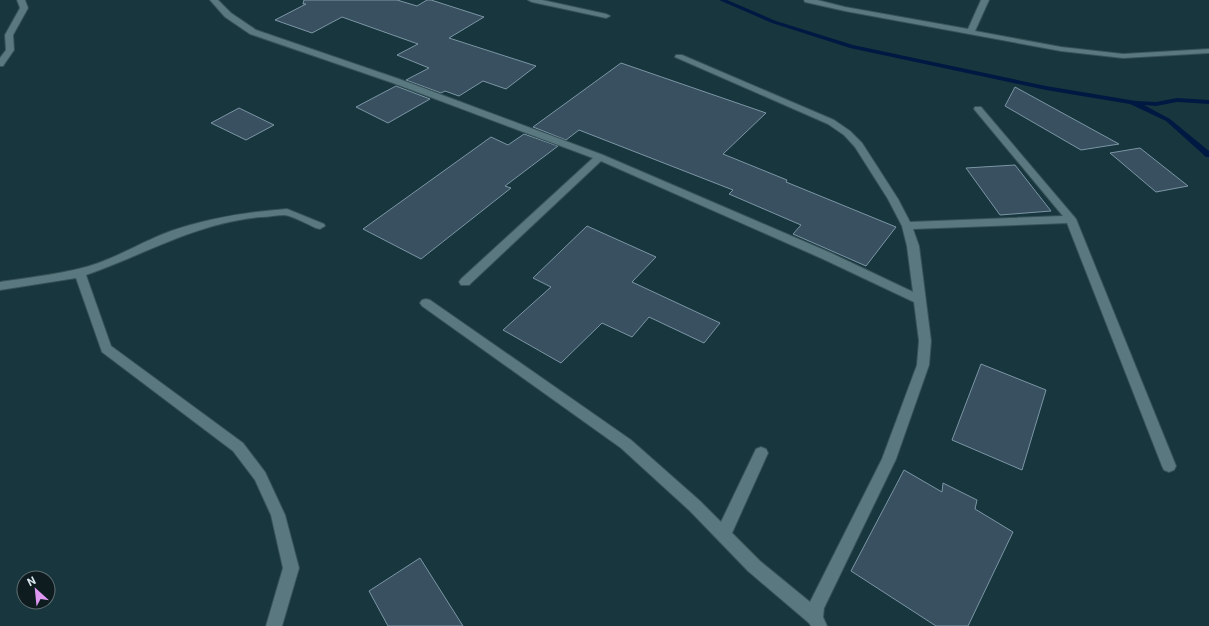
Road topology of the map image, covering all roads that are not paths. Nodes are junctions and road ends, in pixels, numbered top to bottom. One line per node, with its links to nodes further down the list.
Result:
1 (21, 0): 10 (lane)
2 (214, 0): 12 (lane)
3 (532, 0): 6 (lane)
4 (808, 0): 7 (lane)
5 (985, 0): 7 (lane)
6 (606, 16)
7 (970, 33): 8 (lane)
8 (1209, 51)
9 (679, 57): 15 (lane)
10 (0, 64)
11 (978, 109): 13 (lane)
12 (600, 157): 17 (lane); 19 (lane)
13 (1071, 219): 15 (lane); 22 (lane)
14 (320, 226): 16 (lane)
15 (907, 226): 19 (lane)
16 (80, 273): 18 (lane); 25 (lane)
17 (465, 282)
18 (0, 286)
19 (920, 300): 24 (lane)
20 (426, 303): 23 (lane)
21 (761, 453): 23 (lane)
22 (1169, 466)
23 (723, 535): 24 (lane)
24 (817, 622)
25 (274, 626)

